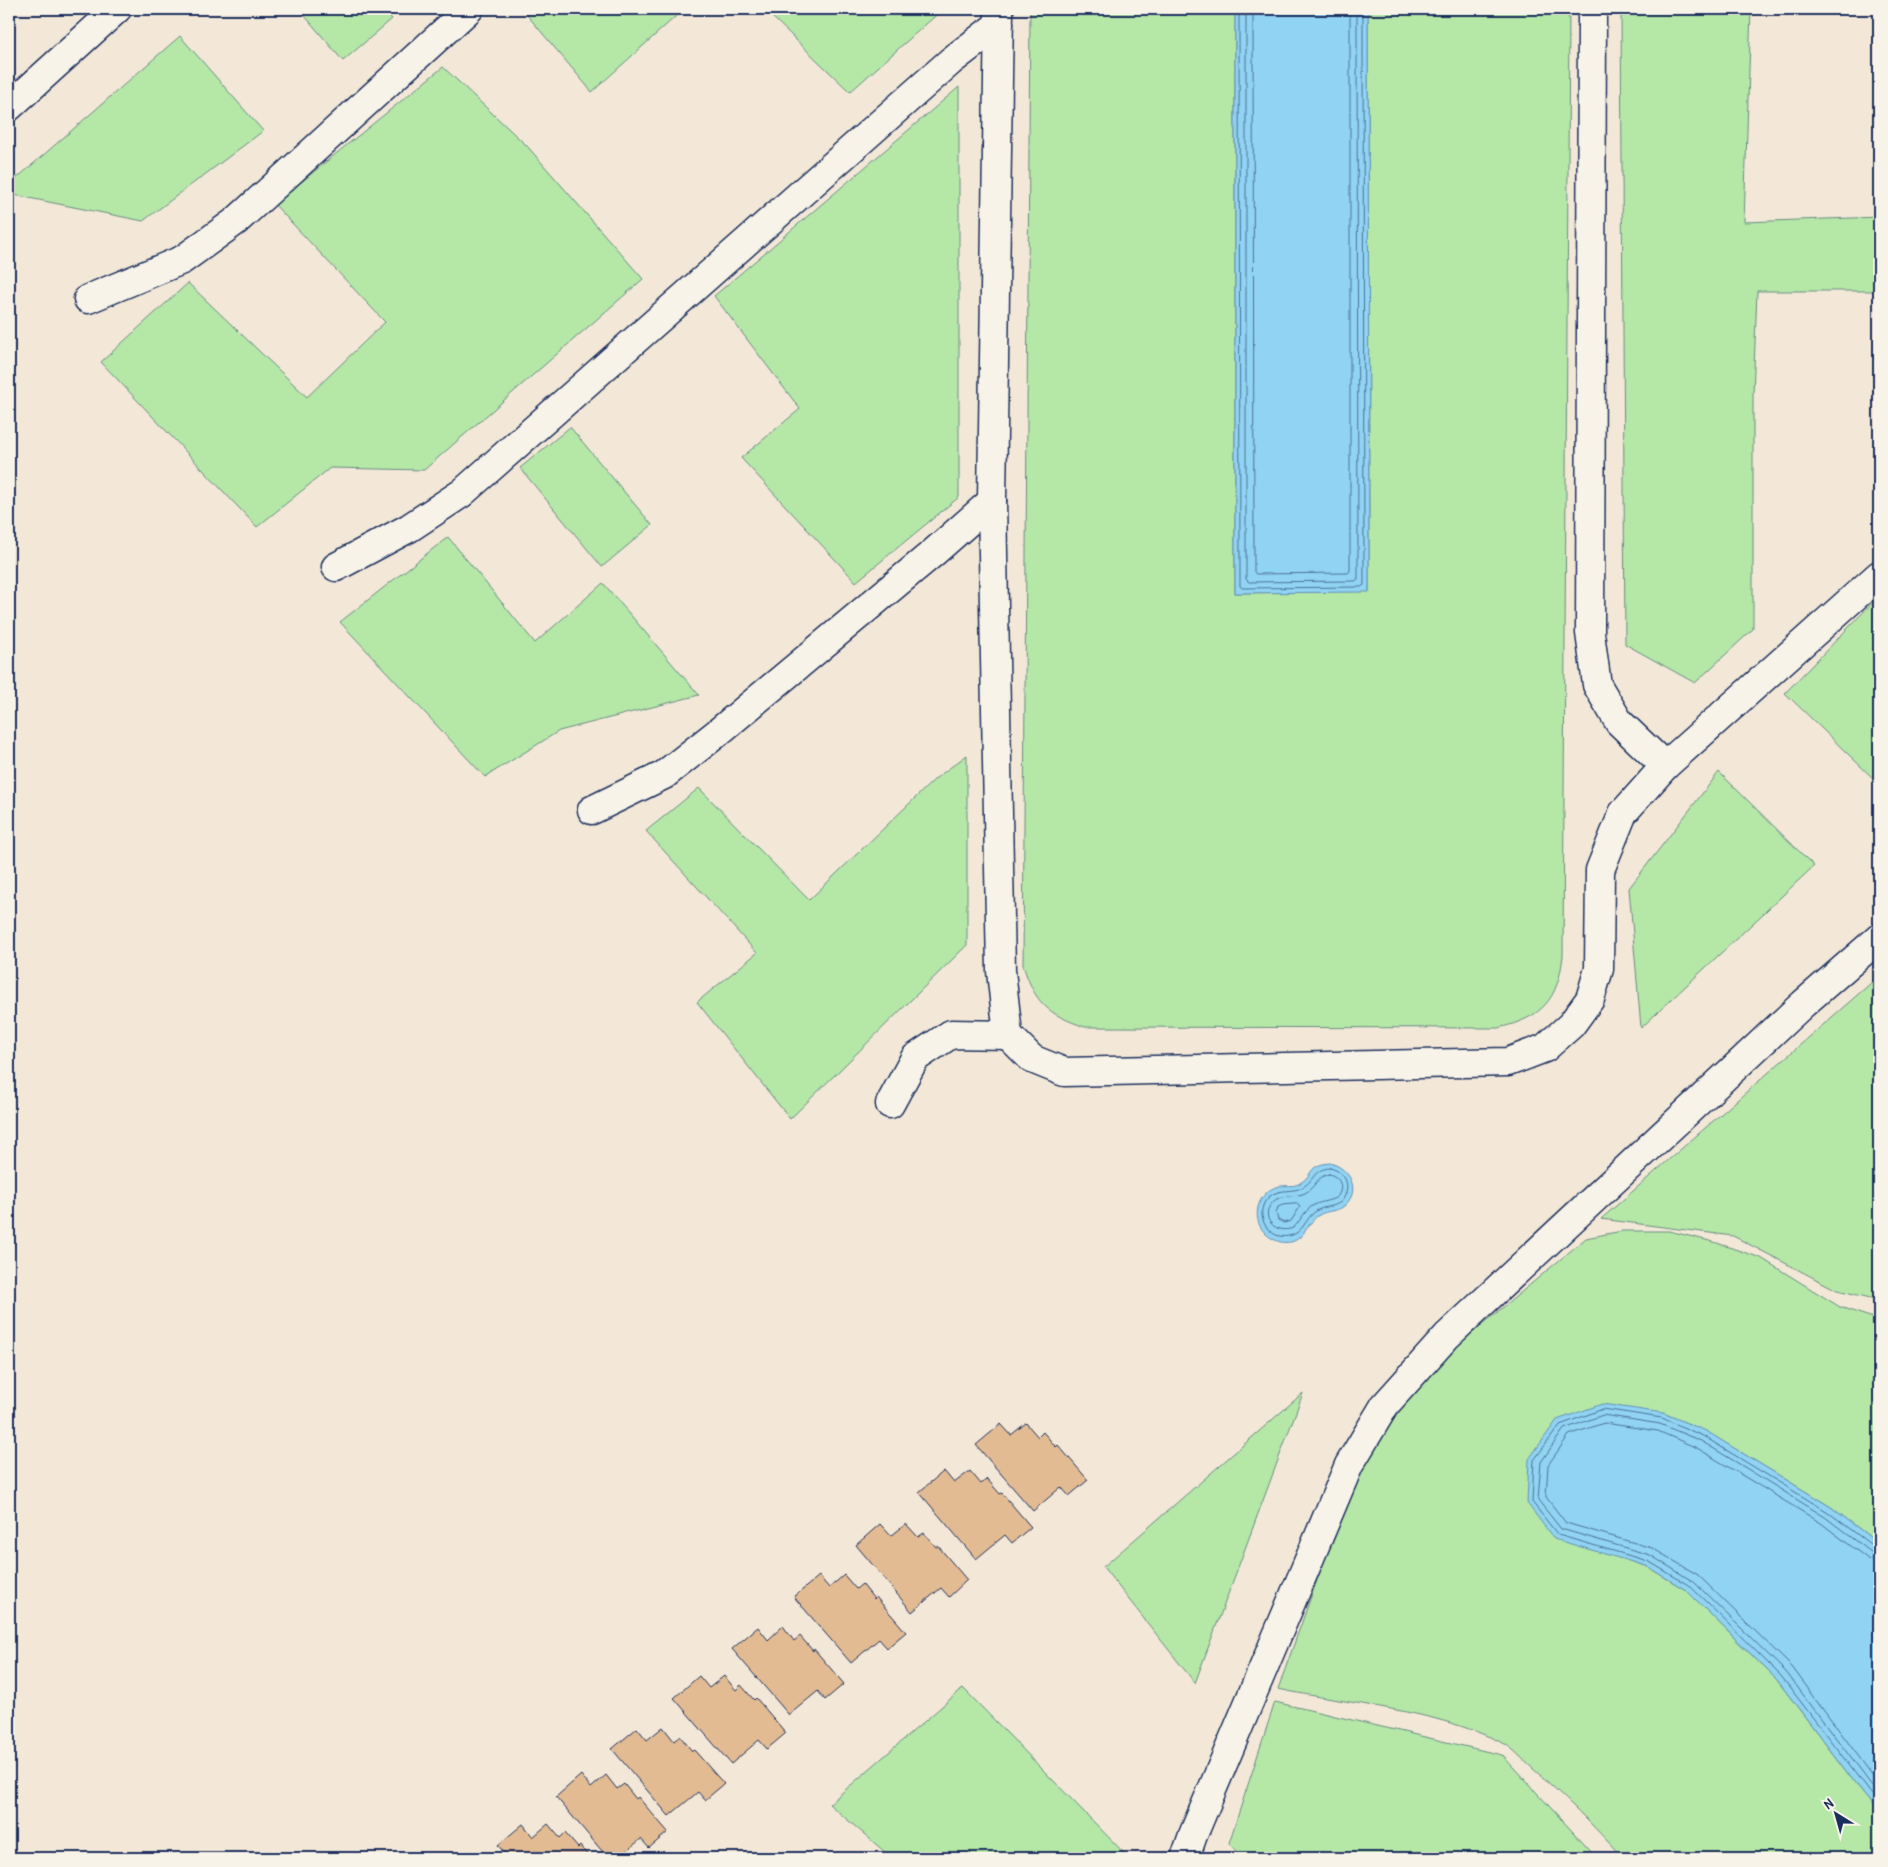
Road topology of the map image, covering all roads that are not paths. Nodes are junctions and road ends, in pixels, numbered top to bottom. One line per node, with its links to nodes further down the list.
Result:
1 (117, 9): 5 (street)
2 (469, 9): 6 (street)
3 (1592, 9): 10 (street)
4 (999, 16): 7 (street); 8 (street)
5 (9, 107)
6 (88, 299)
7 (992, 501): 11 (street); 13 (street)
8 (336, 567)
9 (1879, 575): 10 (street)
10 (1664, 766): 13 (street)
11 (592, 810)
12 (1879, 938): 15 (street)
13 (1008, 1034): 14 (street)
14 (890, 1104)
15 (1194, 1850)

